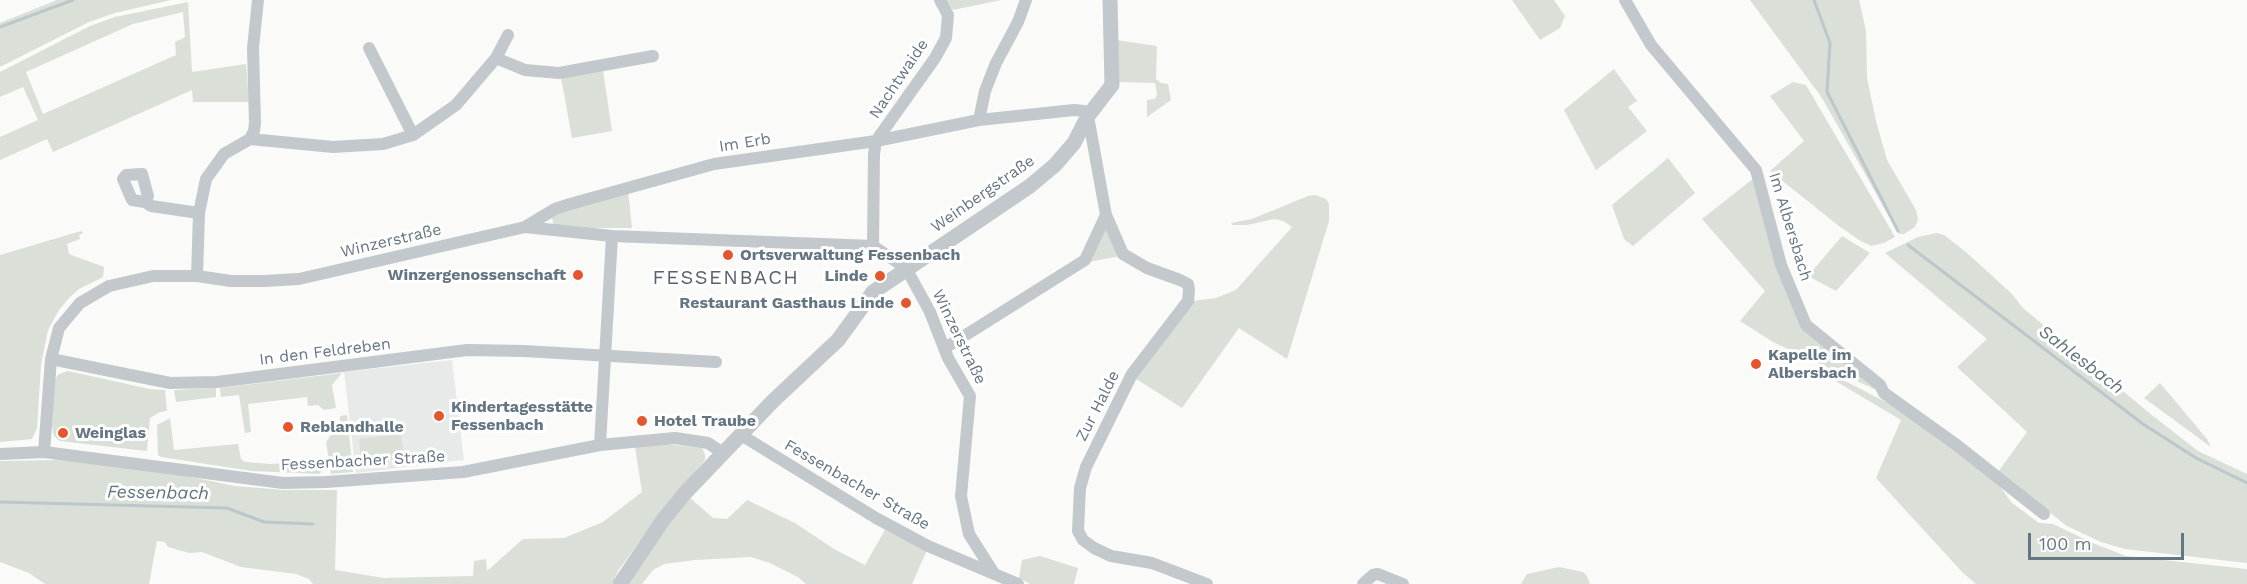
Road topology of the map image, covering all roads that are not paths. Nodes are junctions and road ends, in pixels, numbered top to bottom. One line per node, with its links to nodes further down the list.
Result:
1 (258, 0): 13 (street)
2 (940, 0): 14 (street, Nachtwaide)
3 (1026, 0): 11 (street)
4 (1110, 0): 10 (street, Weinbergstraße)
5 (1625, 0): 32 (street, Im Albersbach)
6 (508, 35): 9 (street)
7 (369, 48): 12 (street)
8 (653, 56): 9 (street)
9 (496, 58): 12 (street)
10 (1088, 116): 11 (street, Im Erb); 17 (street, Zur Halde); 21 (street, Weinbergstraße)
11 (979, 120): 14 (street, Im Erb)
12 (413, 135): 13 (street)
13 (249, 139): 16 (street)
14 (876, 141): 18 (street, Im Erb); 20 (street)
15 (145, 202): 16 (street)
16 (200, 213): 22 (street)
17 (1106, 215): 23 (street); 36 (street, Zur Halde)
18 (525, 228): 19 (street, Winzerstraße); 22 (street, Winzerstraße)
19 (612, 236): 20 (street, Winzerstraße); 24 (street)
20 (873, 246): 21 (street, Winzerstraße)
21 (906, 268): 23 (street, Winzerstraße); 27 (street, Weinbergstraße)
22 (197, 276): 25 (street, Winzerstraße)
23 (945, 348): 33 (street, Winzerstraße)
24 (605, 356): 25 (street, In den Feldreben); 26 (street, In den Feldreben); 28 (street)
25 (51, 359): 29 (street, Winzerstraße)
26 (716, 362)
27 (741, 435): 30 (street, Weinbergstraße); 33 (street, Fessenbacher Straße)
28 (600, 445): 29 (street, Fessenbacher Straße); 30 (street, Fessenbacher Straße)
29 (44, 452): 31 (street, Fessenbacher Straße)
30 (723, 453): 34 (street, Weinbergstraße)
31 (0, 454)
32 (2044, 514)
33 (993, 572): 35 (street)
34 (620, 584)
35 (1017, 584)
36 (1207, 584)
37 (1363, 584): 38 (street)
38 (1403, 584)

